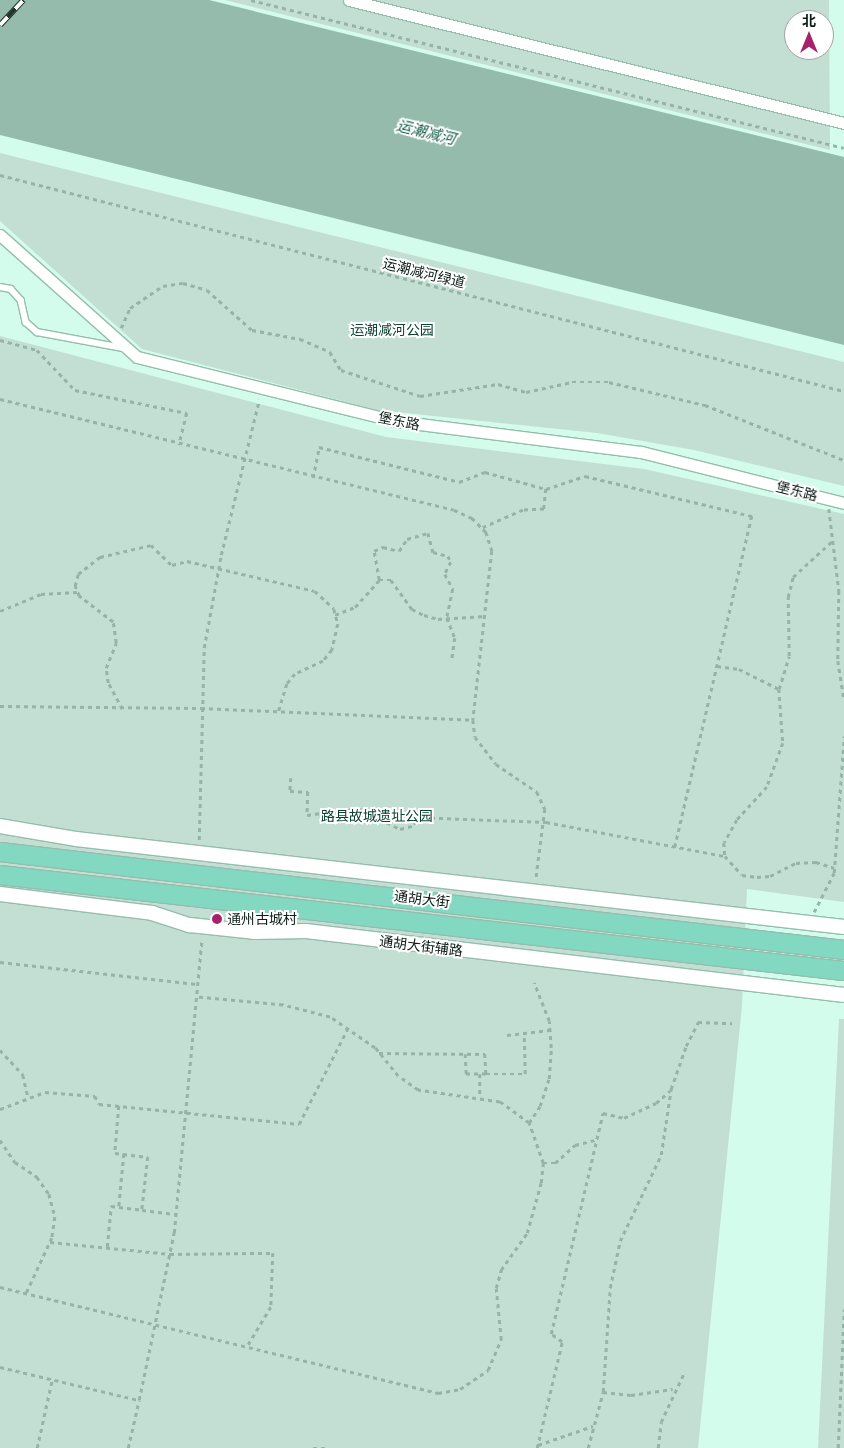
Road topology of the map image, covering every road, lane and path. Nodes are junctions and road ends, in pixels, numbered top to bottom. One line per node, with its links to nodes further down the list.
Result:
1 (251, 0): 4 (path)
2 (349, 0): 3 (street)
3 (844, 123)
4 (844, 148)
5 (0, 175): 12 (path, 运潮减河绿道)
6 (0, 235): 8 (street, 堡东路)
7 (0, 287): 10 (lane)
8 (115, 338): 10 (street, 堡东路); 15 (path)
9 (0, 340): 14 (path)
10 (127, 348): 11 (street, 堡东路)
11 (262, 388): 16 (path); 19 (street, 堡东路)
12 (844, 391)
13 (0, 399): 14 (path)
14 (179, 445): 16 (path)
15 (844, 460)
16 (244, 462): 17 (path); 23 (path)
17 (313, 478): 18 (path); 21 (path)
18 (546, 489): 21 (path); 31 (path)
19 (830, 500): 20 (street, 堡东路); 22 (path)
20 (844, 503)
21 (482, 528): 28 (path)
22 (831, 541): 32 (path); 33 (path)
23 (218, 570): 25 (path); 27 (path); 35 (path)
24 (379, 580): 27 (path); 29 (path); 29 (path)
25 (78, 592): 26 (path); 36 (path)
26 (0, 611)
27 (336, 615): 37 (path)
28 (485, 616): 29 (path); 38 (path)
29 (447, 618): 30 (path)
30 (452, 659)
31 (717, 666): 32 (path); 44 (path)
32 (778, 689): 46 (path)
33 (844, 699)
34 (0, 706): 36 (path)
35 (201, 708): 36 (path); 37 (path); 43 (path)
36 (122, 709)
37 (279, 712): 38 (path)
38 (473, 720): 41 (path)
39 (844, 736): 47 (path)
40 (291, 778): 41 (path)
41 (546, 822): 44 (path); 49 (path)
42 (0, 826): 49 (street)
43 (199, 841)
44 (675, 846): 46 (path)
45 (0, 852): 54 (main road, 通胡大街)
46 (725, 856): 47 (path)
47 (834, 868): 51 (path)
48 (0, 874): 56 (main road, 通胡大街)
49 (535, 890): 52 (street)
50 (0, 894): 59 (street, 通胡大街辅路)
51 (814, 914)
52 (844, 927)
53 (202, 933): 58 (path)
54 (844, 950)
55 (1, 963): 58 (path)
56 (844, 971)
57 (534, 983): 63 (path)
58 (198, 984): 60 (path)
59 (844, 995)
60 (197, 997): 62 (path); 76 (path)
61 (732, 1023): 71 (path)
62 (348, 1028): 67 (path); 76 (path)
63 (550, 1030): 64 (path); 77 (path)
64 (524, 1034): 65 (path); 70 (path)
65 (507, 1035)
66 (0, 1050): 72 (path)
67 (379, 1053): 68 (path); 73 (path)
68 (466, 1054): 69 (path); 70 (path)
69 (480, 1074): 70 (path); 73 (path)
70 (486, 1074)
71 (671, 1089): 79 (path); 97 (path)
72 (28, 1096): 74 (path); 75 (path)
73 (480, 1096): 77 (path)
74 (119, 1106): 76 (path); 80 (path)
75 (0, 1109)
76 (186, 1112): 84 (path)
77 (529, 1123): 81 (path)
78 (0, 1140): 85 (path)
79 (596, 1140): 81 (path); 102 (path)
80 (124, 1154): 82 (path); 83 (path)
81 (543, 1163): 92 (path)
82 (119, 1207): 83 (path); 86 (path)
83 (142, 1210): 84 (path)
84 (176, 1214): 87 (path)
85 (50, 1242): 86 (path); 89 (path)
86 (107, 1247): 87 (path)
87 (170, 1254): 91 (path); 92 (path)
88 (0, 1287): 89 (path)
89 (26, 1294): 91 (path)
90 (844, 1309): 99 (path)
91 (157, 1326): 92 (path); 98 (path)
92 (247, 1348)
93 (0, 1367): 95 (path)
94 (685, 1371): 96 (path)
95 (52, 1380): 98 (path); 103 (path)
96 (674, 1389): 97 (path); 108 (path)
97 (603, 1392): 101 (path)
98 (139, 1400): 104 (path)
99 (839, 1419): 100 (path); 109 (path)
100 (844, 1419)
101 (593, 1426): 102 (path); 107 (path)
102 (538, 1446)
103 (36, 1448)
104 (128, 1448)
105 (313, 1448): 106 (path)
106 (327, 1448)
107 (588, 1448)
108 (658, 1448)
109 (838, 1448)

